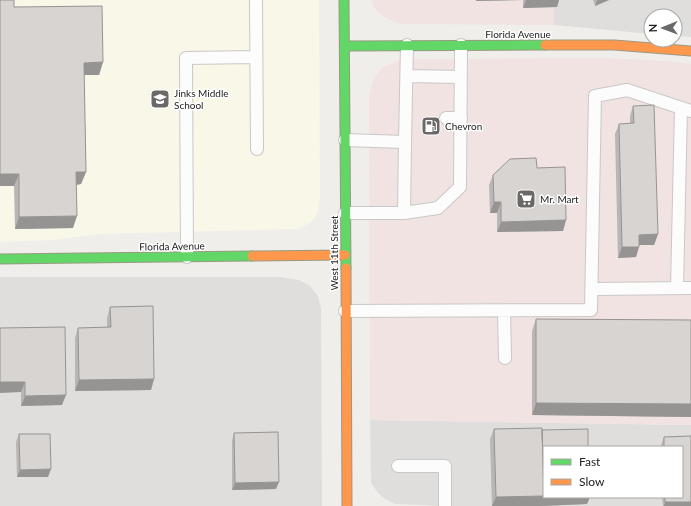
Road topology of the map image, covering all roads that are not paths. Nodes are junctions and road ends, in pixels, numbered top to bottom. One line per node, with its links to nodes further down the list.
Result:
1 (256, 0): 7 (lane)
2 (344, 0): 5 (street, West 11th Street)
3 (407, 45): 4 (street, Florida Avenue); 5 (street, Florida Avenue); 8 (lane)
4 (461, 45): 6 (street, Florida Avenue); 9 (lane)
5 (345, 46): 13 (street, West 11th Street)
6 (691, 50)
7 (256, 57): 15 (lane); 19 (lane)
8 (407, 76): 9 (lane); 14 (lane)
9 (461, 77): 12 (lane)
10 (686, 109): 21 (lane); 23 (lane)
11 (446, 118): 12 (lane)
12 (461, 118): 17 (lane)
13 (344, 140): 14 (lane); 16 (street, West 11th Street)
14 (405, 142): 17 (lane)
15 (257, 149)
16 (345, 213): 17 (lane); 18 (street, West 11th Street)
17 (404, 213)
18 (345, 255): 19 (street, Florida Avenue); 24 (street, West 11th Street)
19 (186, 257): 20 (street, Florida Avenue)
20 (0, 259)
21 (677, 288): 22 (lane); 23 (lane)
22 (691, 288)
23 (592, 289): 25 (lane)
24 (345, 311): 25 (lane); 28 (street, West 11th Street)
25 (504, 311): 26 (lane)
26 (505, 358)
27 (398, 466): 29 (lane)
28 (347, 506)
29 (445, 506)

